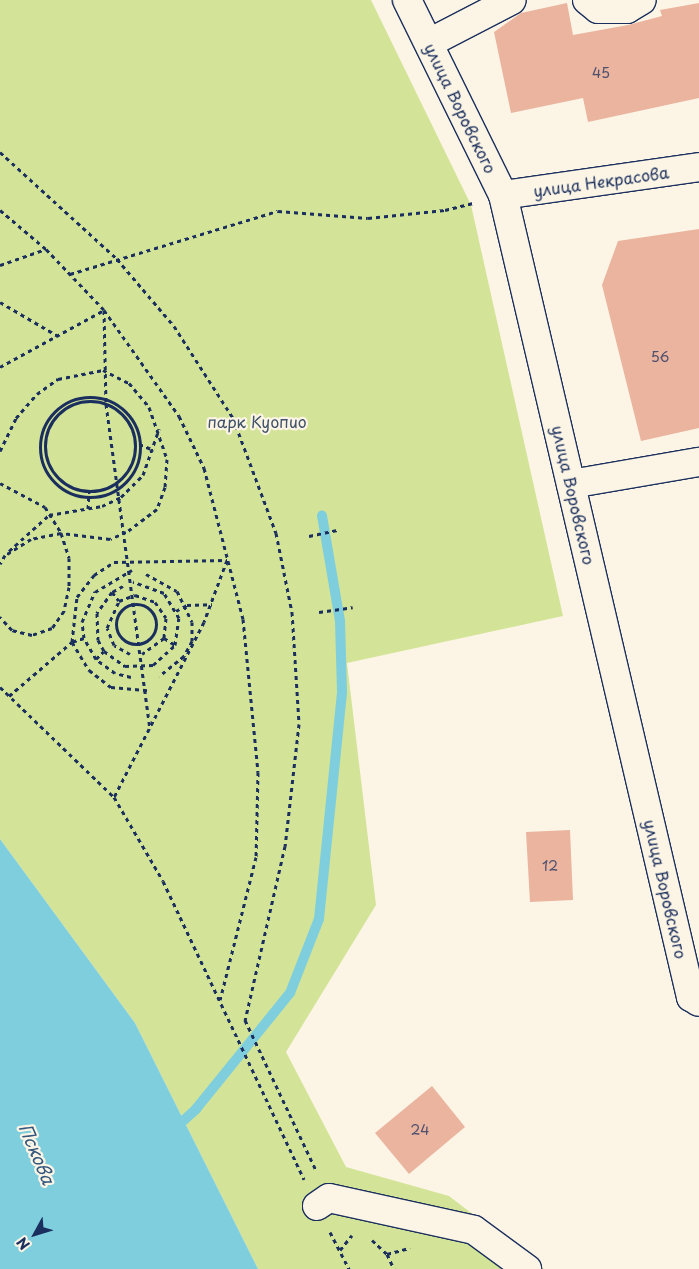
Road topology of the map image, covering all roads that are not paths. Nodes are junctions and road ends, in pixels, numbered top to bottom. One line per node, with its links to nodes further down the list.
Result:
1 (407, 0): 5 (street, улица Воровского)
2 (512, 0): 5 (street)
3 (586, 0): 4 (street)
4 (642, 0)
5 (429, 43): 7 (street, улица Воровского)
6 (699, 167): 7 (street, улица Некрасова)
7 (492, 198): 9 (street, улица Воровского)
8 (699, 462): 9 (street)
9 (571, 484): 10 (street, улица Воровского)
10 (699, 1002)
11 (323, 1202): 12 (street)
12 (527, 1269)

